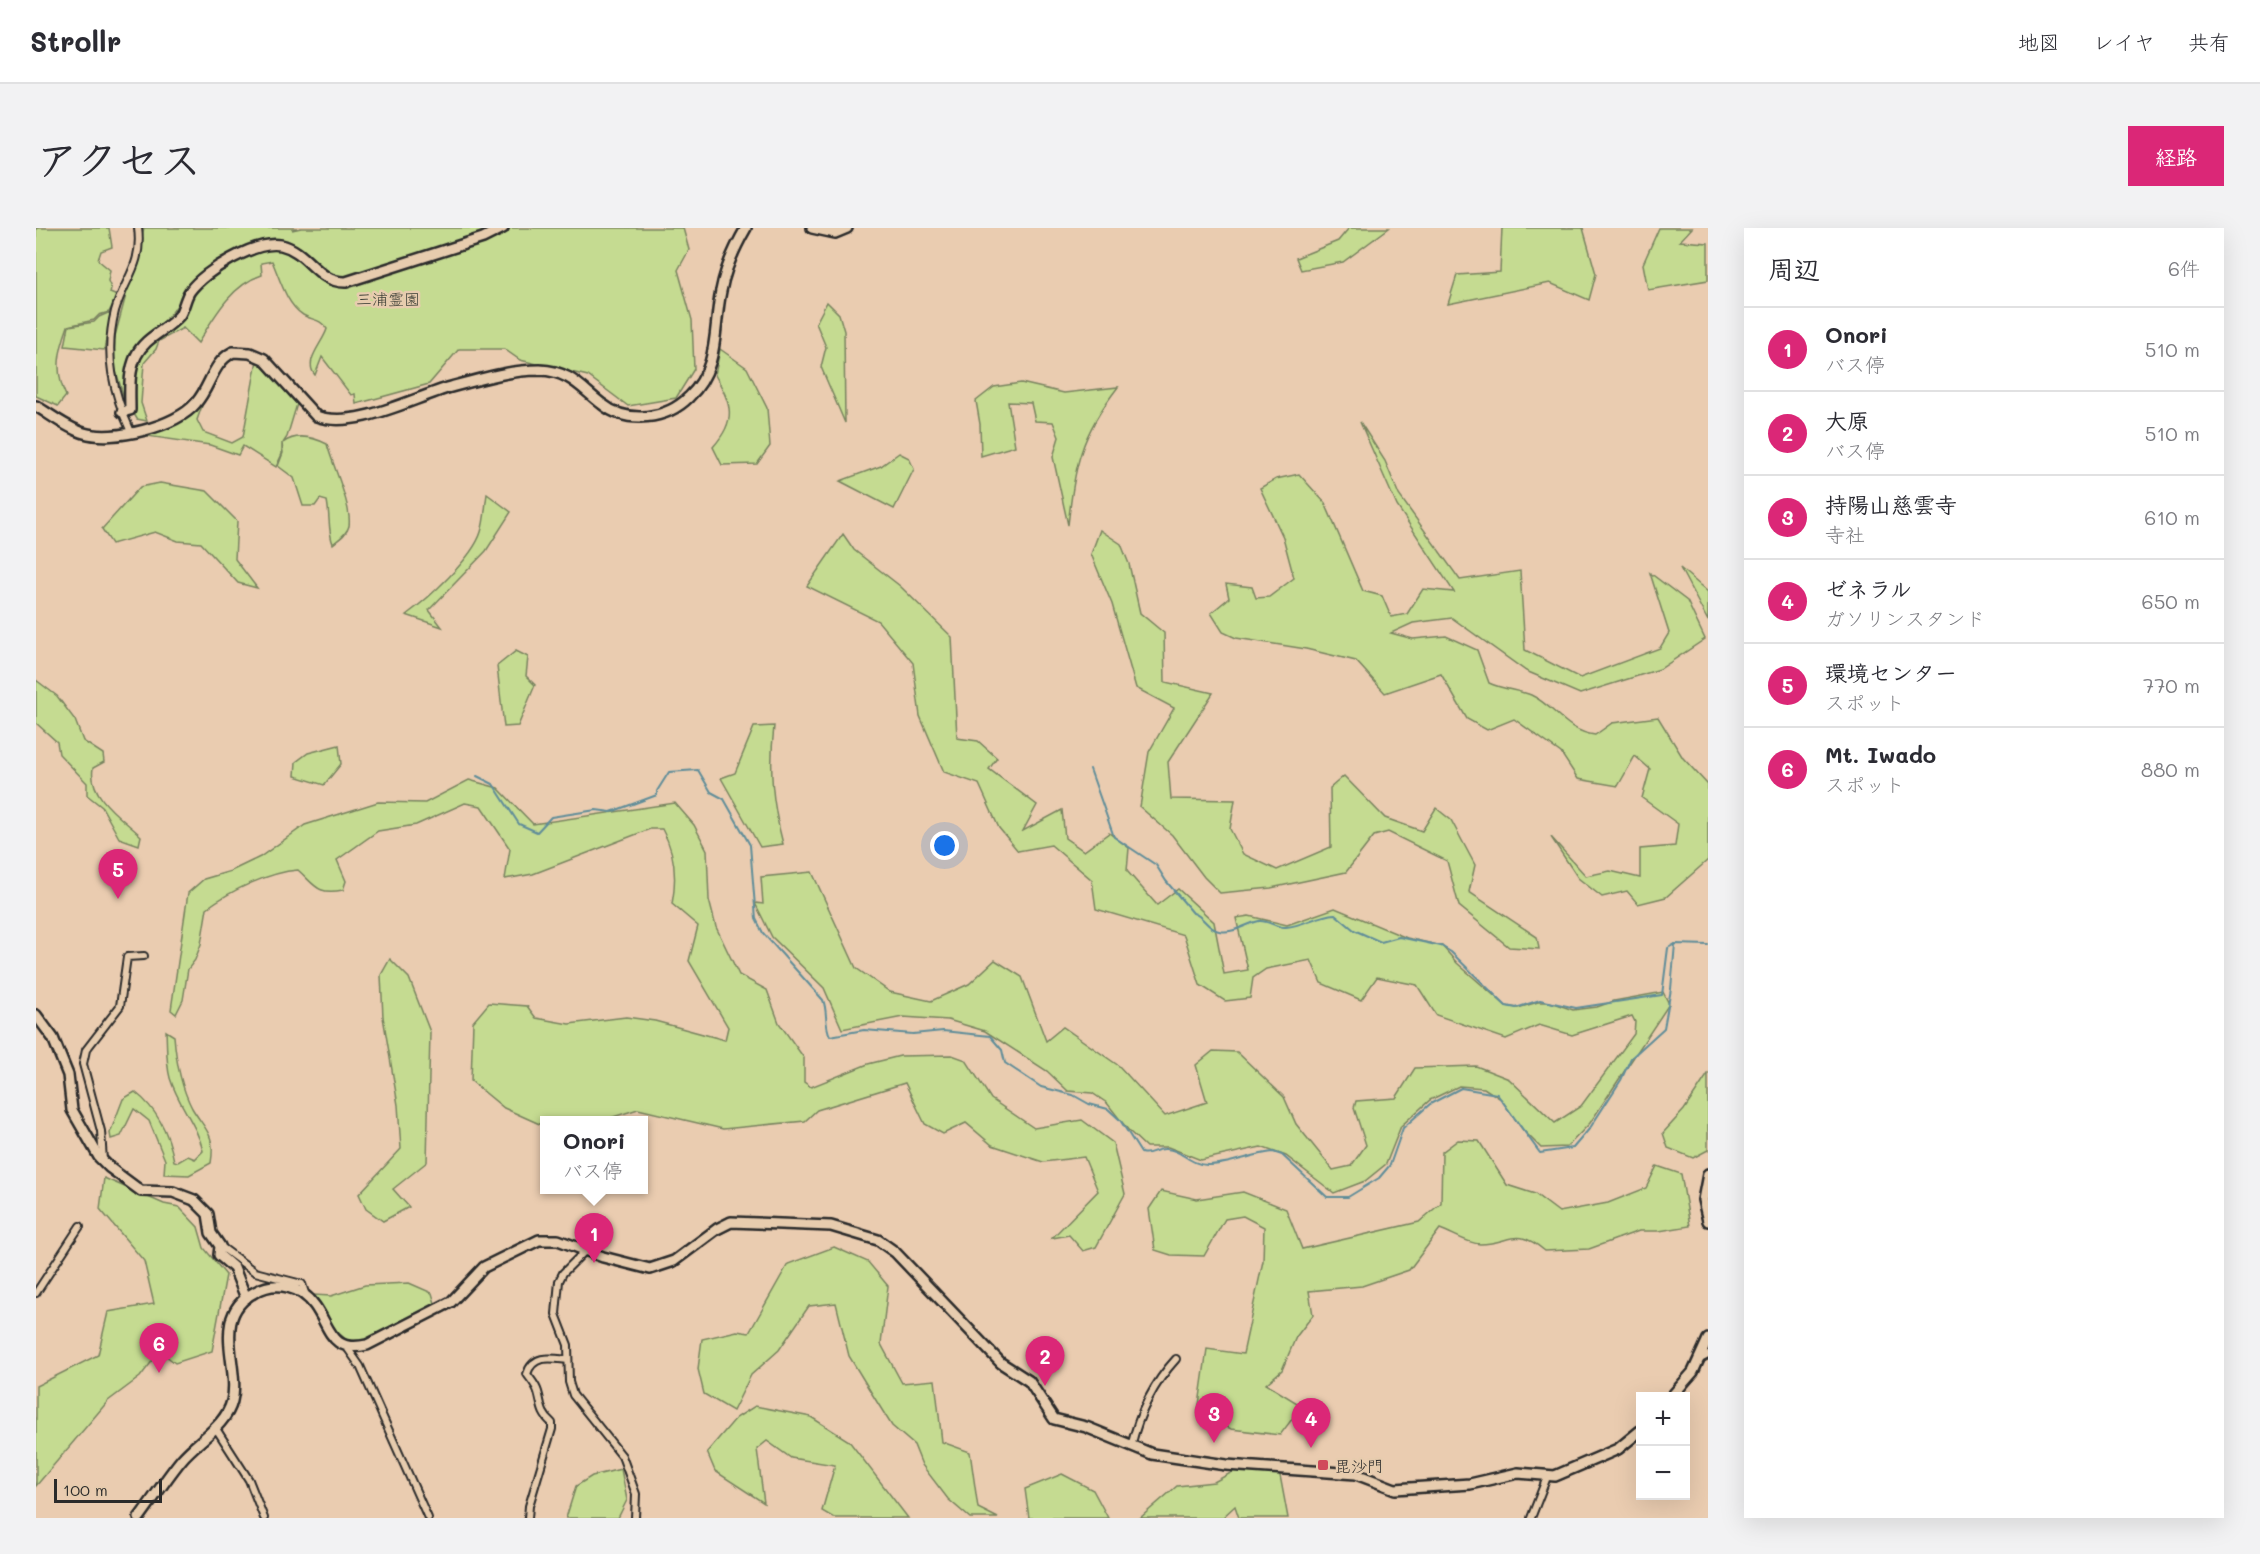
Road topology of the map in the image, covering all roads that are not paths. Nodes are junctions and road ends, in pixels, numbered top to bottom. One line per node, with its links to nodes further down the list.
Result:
1 (138, 228): 7 (street)
2 (503, 228): 7 (street)
3 (746, 228): 8 (street)
4 (812, 228): 5 (street)
5 (847, 228)
6 (36, 406): 8 (street)
7 (122, 412): 8 (street)
8 (131, 432)
9 (144, 956): 11 (street)
10 (36, 1015): 11 (street)
11 (103, 1162): 15 (street)
12 (1708, 1174): 13 (street)
13 (1708, 1221)
14 (80, 1226): 17 (street)
15 (220, 1246): 18 (street); 19 (street)
16 (586, 1250): 21 (street); 24 (street); 28 (street)
17 (36, 1293)
18 (306, 1296): 19 (street); 21 (street)
19 (246, 1298): 26 (street)
20 (1708, 1339): 22 (street)
21 (346, 1346): 32 (street)
22 (1704, 1357): 25 (street)
23 (1176, 1359): 28 (street)
24 (568, 1360): 33 (street); 34 (street)
25 (1676, 1392)
26 (215, 1427): 30 (street); 31 (street)
27 (1636, 1436): 29 (street)
28 (1131, 1447): 29 (street)
29 (1547, 1477): 35 (street)
30 (140, 1518)
31 (264, 1518)
32 (428, 1518)
33 (528, 1518)
34 (634, 1518)
35 (1531, 1518)

